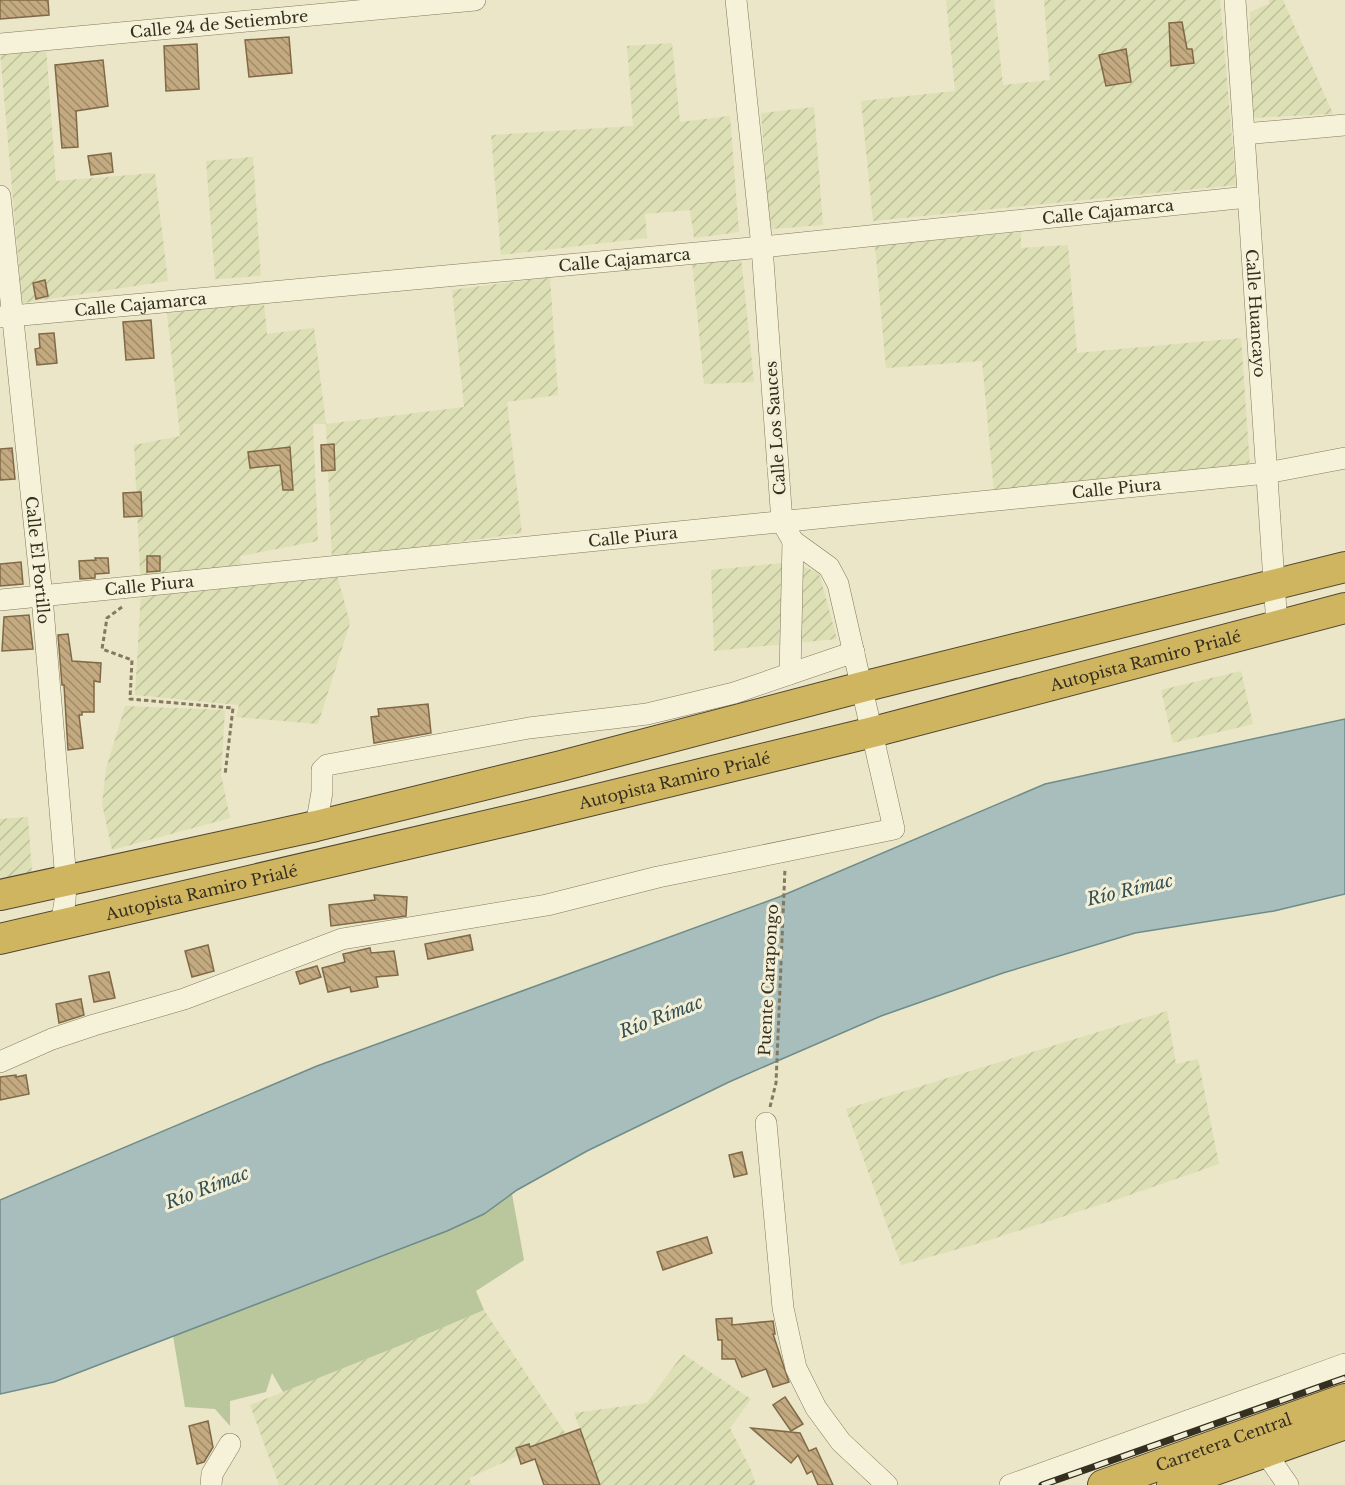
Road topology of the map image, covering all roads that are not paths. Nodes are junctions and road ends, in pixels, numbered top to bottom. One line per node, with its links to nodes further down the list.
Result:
1 (475, 0): 4 (street, Calle 24 de Setiembre)
2 (736, 0): 9 (street, Calle Los Sauces)
3 (1236, 0): 6 (street, Calle Huancayo)
4 (0, 44)
5 (1345, 125): 6 (street)
6 (1244, 134): 8 (street, Calle Huancayo)
7 (0, 196): 10 (street, Calle El Portillo)
8 (1248, 197): 9 (street, Calle Cajamarca); 12 (street, Calle Huancayo)
9 (762, 247): 10 (street, Calle Cajamarca); 13 (street, Calle Los Sauces)
10 (7, 317): 17 (street, Calle El Portillo)
11 (1345, 458): 12 (street, Calle Piura)
12 (1267, 473): 13 (street, Calle Piura); 16 (street, Calle Huancayo)
13 (782, 522): 14 (street, Calle Los Sauces); 17 (street, Calle Piura)
14 (793, 540): 21 (street, Calle Los Sauces); 22 (street)
15 (1345, 567): 16 (highway)
16 (1274, 586): 20 (street, Calle Huancayo); 23 (highway)
17 (42, 597): 18 (street, Calle Piura); 26 (street, Calle El Portillo)
18 (0, 600)
19 (1345, 608): 20 (highway, Autopista Ramiro Prialé)
20 (1277, 626): 24 (highway, Autopista Ramiro Prialé)
21 (854, 652): 22 (street); 23 (street, Calle Los Sauces)
22 (790, 674): 25 (street)
23 (862, 687): 24 (street, Calle Los Sauces); 25 (highway)
24 (873, 732): 28 (highway, Autopista Ramiro Prialé); 30 (street, Calle Los Sauces)
25 (316, 826): 26 (highway)
26 (66, 880): 27 (highway); 28 (street, Calle El Portillo)
27 (0, 895)
28 (61, 925): 29 (highway, Autopista Ramiro Prialé)
29 (0, 939)
30 (0, 1062)
31 (766, 1123): 38 (street)
32 (1345, 1364): 39 (street)
33 (1345, 1399): 40 (highway, Carretera Central)
34 (1345, 1424): 36 (highway, Carretera Central)
35 (230, 1444): 37 (street)
36 (1265, 1452): 41 (highway, Carretera Central); 42 (street)
37 (211, 1485)
38 (887, 1485)
39 (1010, 1485)
40 (1103, 1485)
41 (1172, 1485)
42 (1288, 1485)

